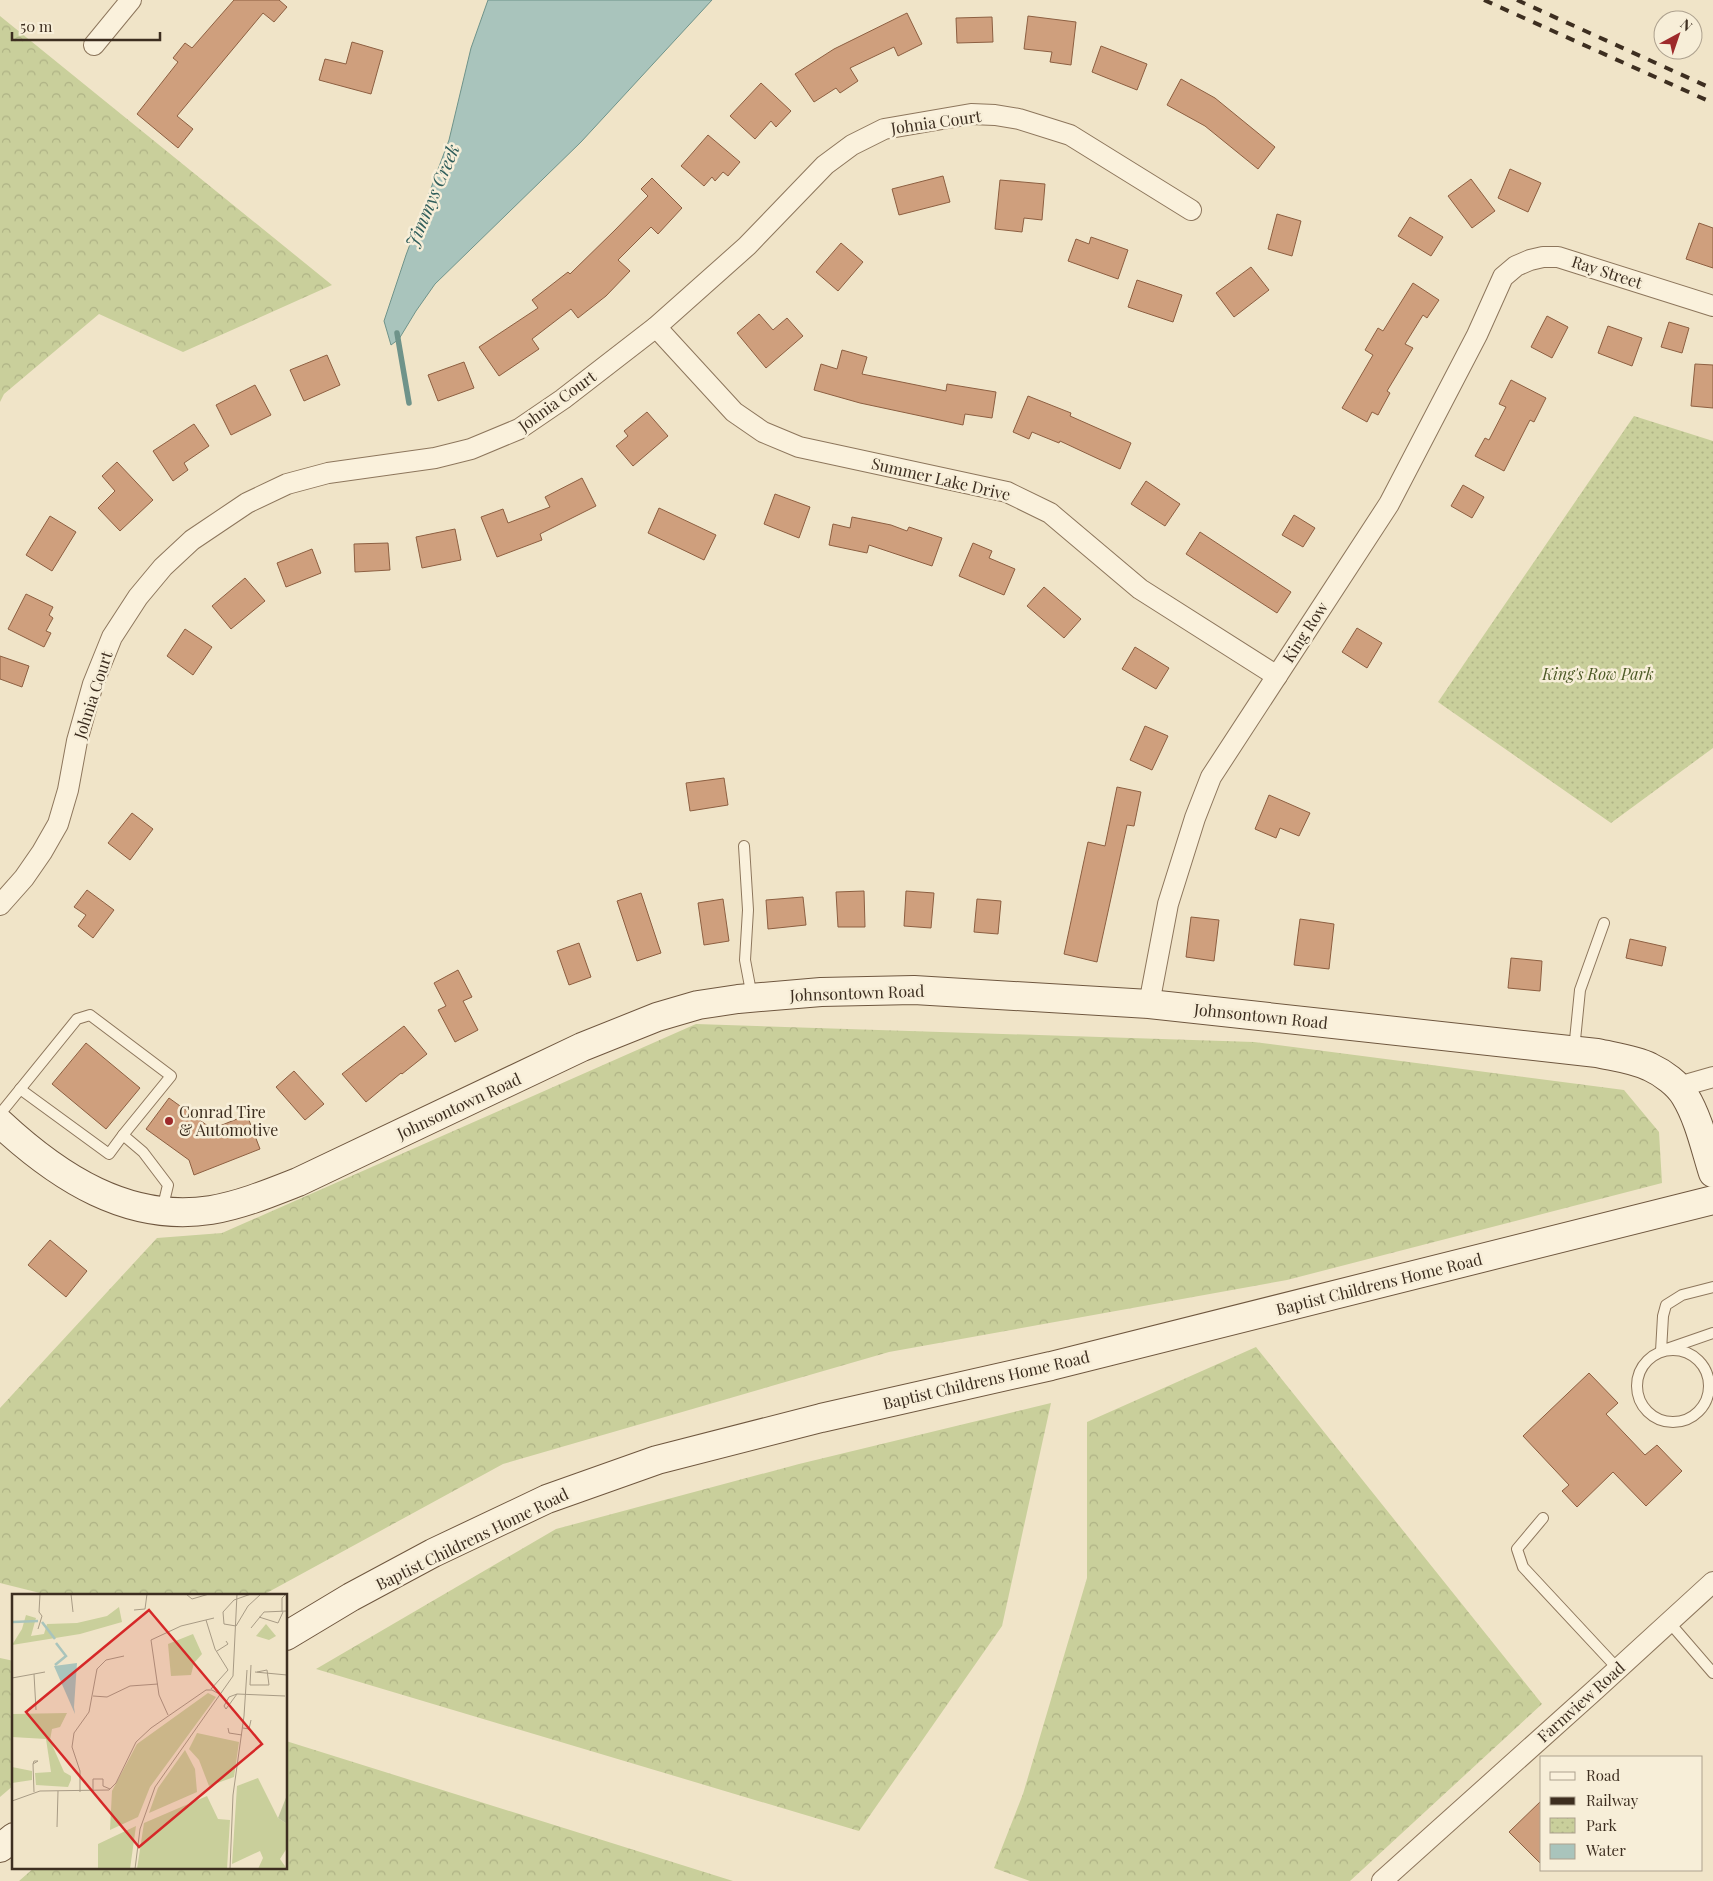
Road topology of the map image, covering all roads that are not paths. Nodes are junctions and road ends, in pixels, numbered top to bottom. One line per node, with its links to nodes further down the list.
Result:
1 (131, 0): 2 (street)
2 (94, 45)
3 (1191, 210): 6 (street, Johnia Court)
4 (1503, 276): 5 (street, Ray Street); 7 (street, King Row)
5 (1713, 306)
6 (656, 327): 7 (street, Summer Lake Drive); 9 (street, Johnia Court)
7 (1277, 676): 12 (street, King Row)
8 (744, 846): 11 (lane)
9 (0, 905)
10 (1604, 923): 13 (lane)
11 (752, 998): 12 (street, Johnsontown Road); 22 (street, Johnsontown Road)
12 (1149, 1004): 13 (street, Johnsontown Road)
13 (1574, 1051): 15 (street, Johnsontown Road)
14 (1713, 1077): 15 (street)
15 (1678, 1087): 20 (street, Johnsontown Road)
16 (20, 1090): 17 (lane); 19 (lane); 19 (lane)
17 (0, 1114)
18 (0, 1123): 22 (street, Johnsontown Road)
19 (123, 1135): 22 (lane)
20 (1713, 1173)
21 (1713, 1200): 29 (street, Baptist Childrens Home Road)
22 (162, 1211)
23 (1713, 1287): 25 (lane)
24 (1713, 1334): 25 (lane)
25 (1661, 1351): 25 (lane)
26 (1543, 1518): 30 (lane)
27 (1713, 1582): 28 (street, Farmview Road)
28 (1669, 1622): 30 (street, Farmview Road); 31 (lane)
29 (288, 1635)
30 (1618, 1669): 34 (street, Farmview Road)
31 (1713, 1673)
32 (12, 1839): 33 (street)
33 (0, 1848)
34 (1382, 1881)

